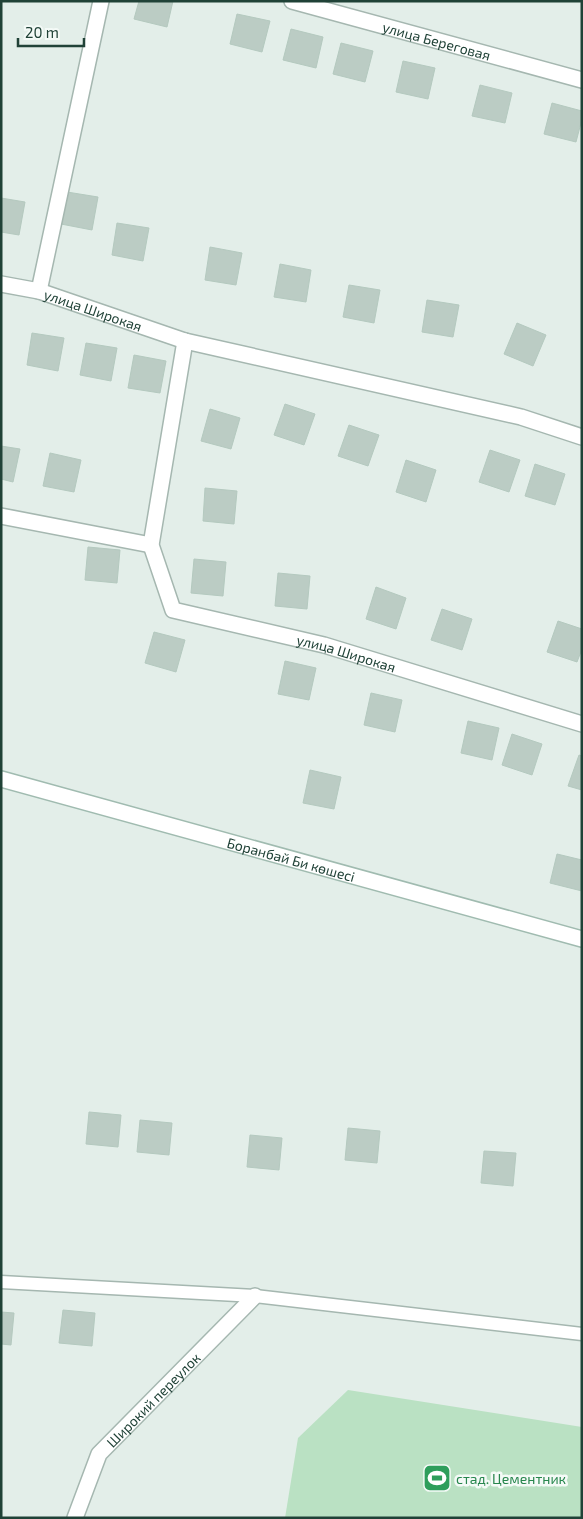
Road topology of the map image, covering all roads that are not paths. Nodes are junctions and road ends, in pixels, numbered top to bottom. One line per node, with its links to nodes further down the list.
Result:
1 (101, 1): 5 (street)
2 (292, 1): 3 (street, улица Береговая)
3 (582, 80)
4 (1, 284): 5 (street, улица Широкая)
5 (39, 291): 6 (street, улица Широкая)
6 (185, 341): 7 (street, улица Широкая); 9 (street, улица Широкая)
7 (582, 437)
8 (1, 516): 9 (street)
9 (151, 545): 10 (street, улица Широкая)
10 (582, 724)
11 (1, 779): 12 (street, Боранбай Би көшесі)
12 (582, 939)
13 (1, 1282): 14 (lane)
14 (255, 1296): 15 (lane); 16 (street, Широкий переулок)
15 (582, 1334)
16 (75, 1518)

